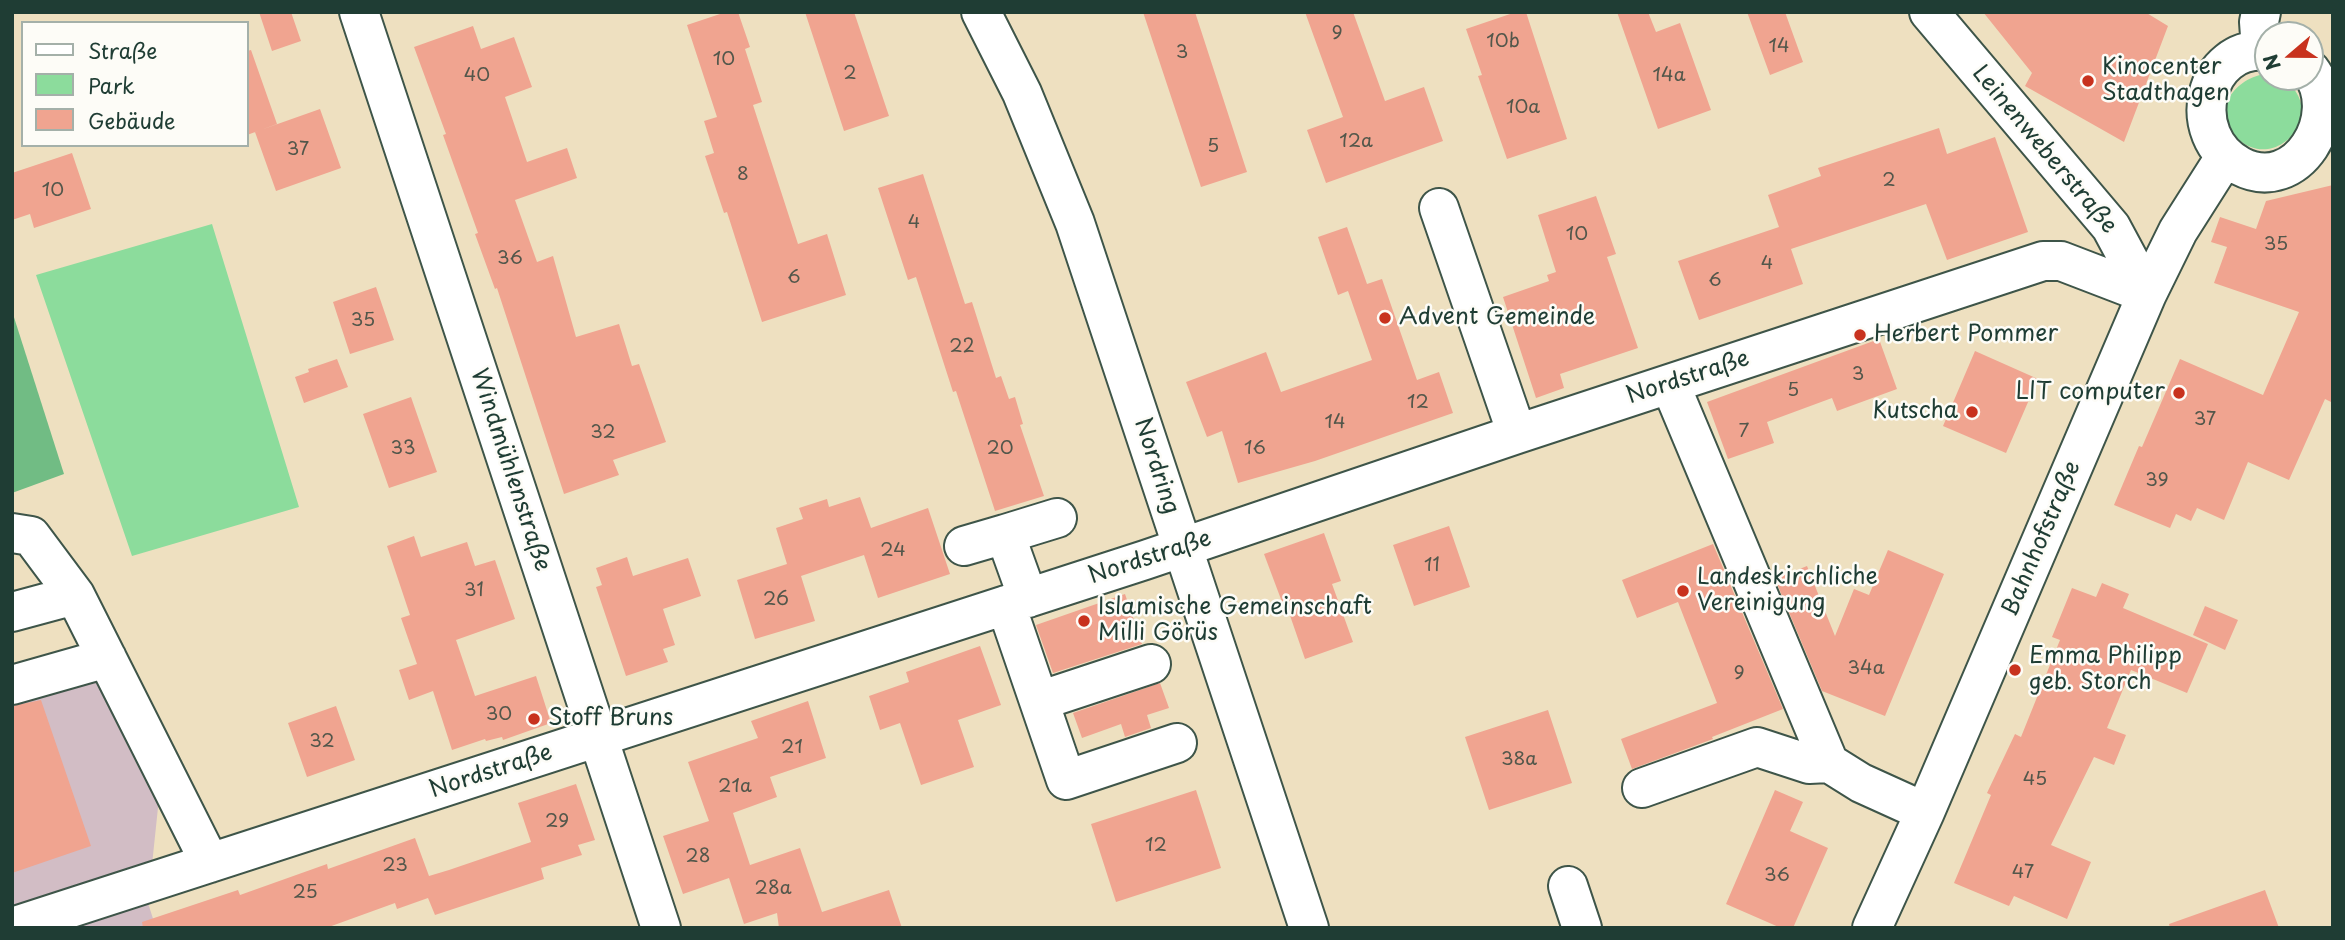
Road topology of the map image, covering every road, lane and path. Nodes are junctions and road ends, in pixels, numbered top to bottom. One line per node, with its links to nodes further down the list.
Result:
1 (359, 12): 24 (street, Windmühlenstraße)
2 (981, 12): 16 (street, Nordring)
3 (1929, 12): 9 (street, Leinenweberstraße)
4 (2254, 52): 7 (street)
5 (2322, 91): 6 (street)
6 (2328, 134): 7 (street)
7 (2225, 157): 9 (street, Bahnhofstraße)
8 (1438, 208): 11 (street)
9 (2147, 294): 10 (street, Nordstraße); 28 (street, Bahnhofstraße)
10 (1670, 384): 11 (street, Nordstraße); 26 (street)
11 (1517, 434): 16 (street, Nordstraße)
12 (1057, 518): 14 (street)
13 (12, 533): 17 (street)
14 (1005, 534): 15 (street); 18 (street)
15 (964, 546)
16 (1184, 548): 18 (street, Nordstraße); 34 (street, Nordring)
17 (75, 595): 19 (street); 20 (street)
18 (1017, 601): 23 (street); 24 (street, Nordstraße)
19 (12, 612)
20 (107, 658): 22 (street); 29 (street)
21 (1152, 664): 23 (street)
22 (12, 685)
23 (1039, 701): 25 (street)
24 (598, 736): 29 (street, Nordstraße); 33 (street, Windmühlenstraße)
25 (1177, 743)
26 (1829, 763): 27 (street); 28 (street)
27 (1642, 788)
28 (1925, 812): 36 (street, Bahnhofstraße)
29 (210, 863): 31 (street, Nordstraße)
30 (1568, 886): 35 (street)
31 (71, 918): 32 (street, Nordstraße)
32 (12, 927)
33 (662, 928)
34 (1309, 928)
35 (1582, 928)
36 (1872, 928)

